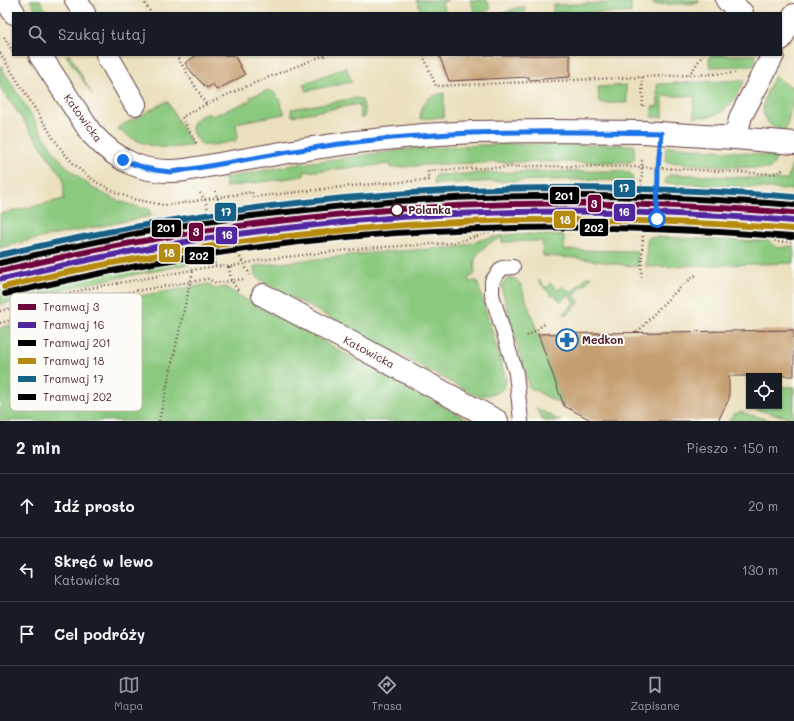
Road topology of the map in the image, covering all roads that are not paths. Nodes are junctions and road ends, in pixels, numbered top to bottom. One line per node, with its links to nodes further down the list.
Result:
1 (6, 0): 4 (street)
2 (76, 0): 5 (street)
3 (727, 0): 6 (street)
4 (13, 12)
5 (83, 12)
6 (741, 12)
7 (794, 15): 8 (street)
8 (782, 37)
9 (41, 56): 13 (street, Katowicka)
10 (108, 56): 12 (street)
11 (772, 56): 13 (street)
12 (135, 104)
13 (736, 138): 14 (street, Katowicka)
14 (794, 143)
15 (513, 267): 18 (lane)
16 (257, 286): 17 (street, Katowicka)
17 (485, 415)
18 (521, 421)

